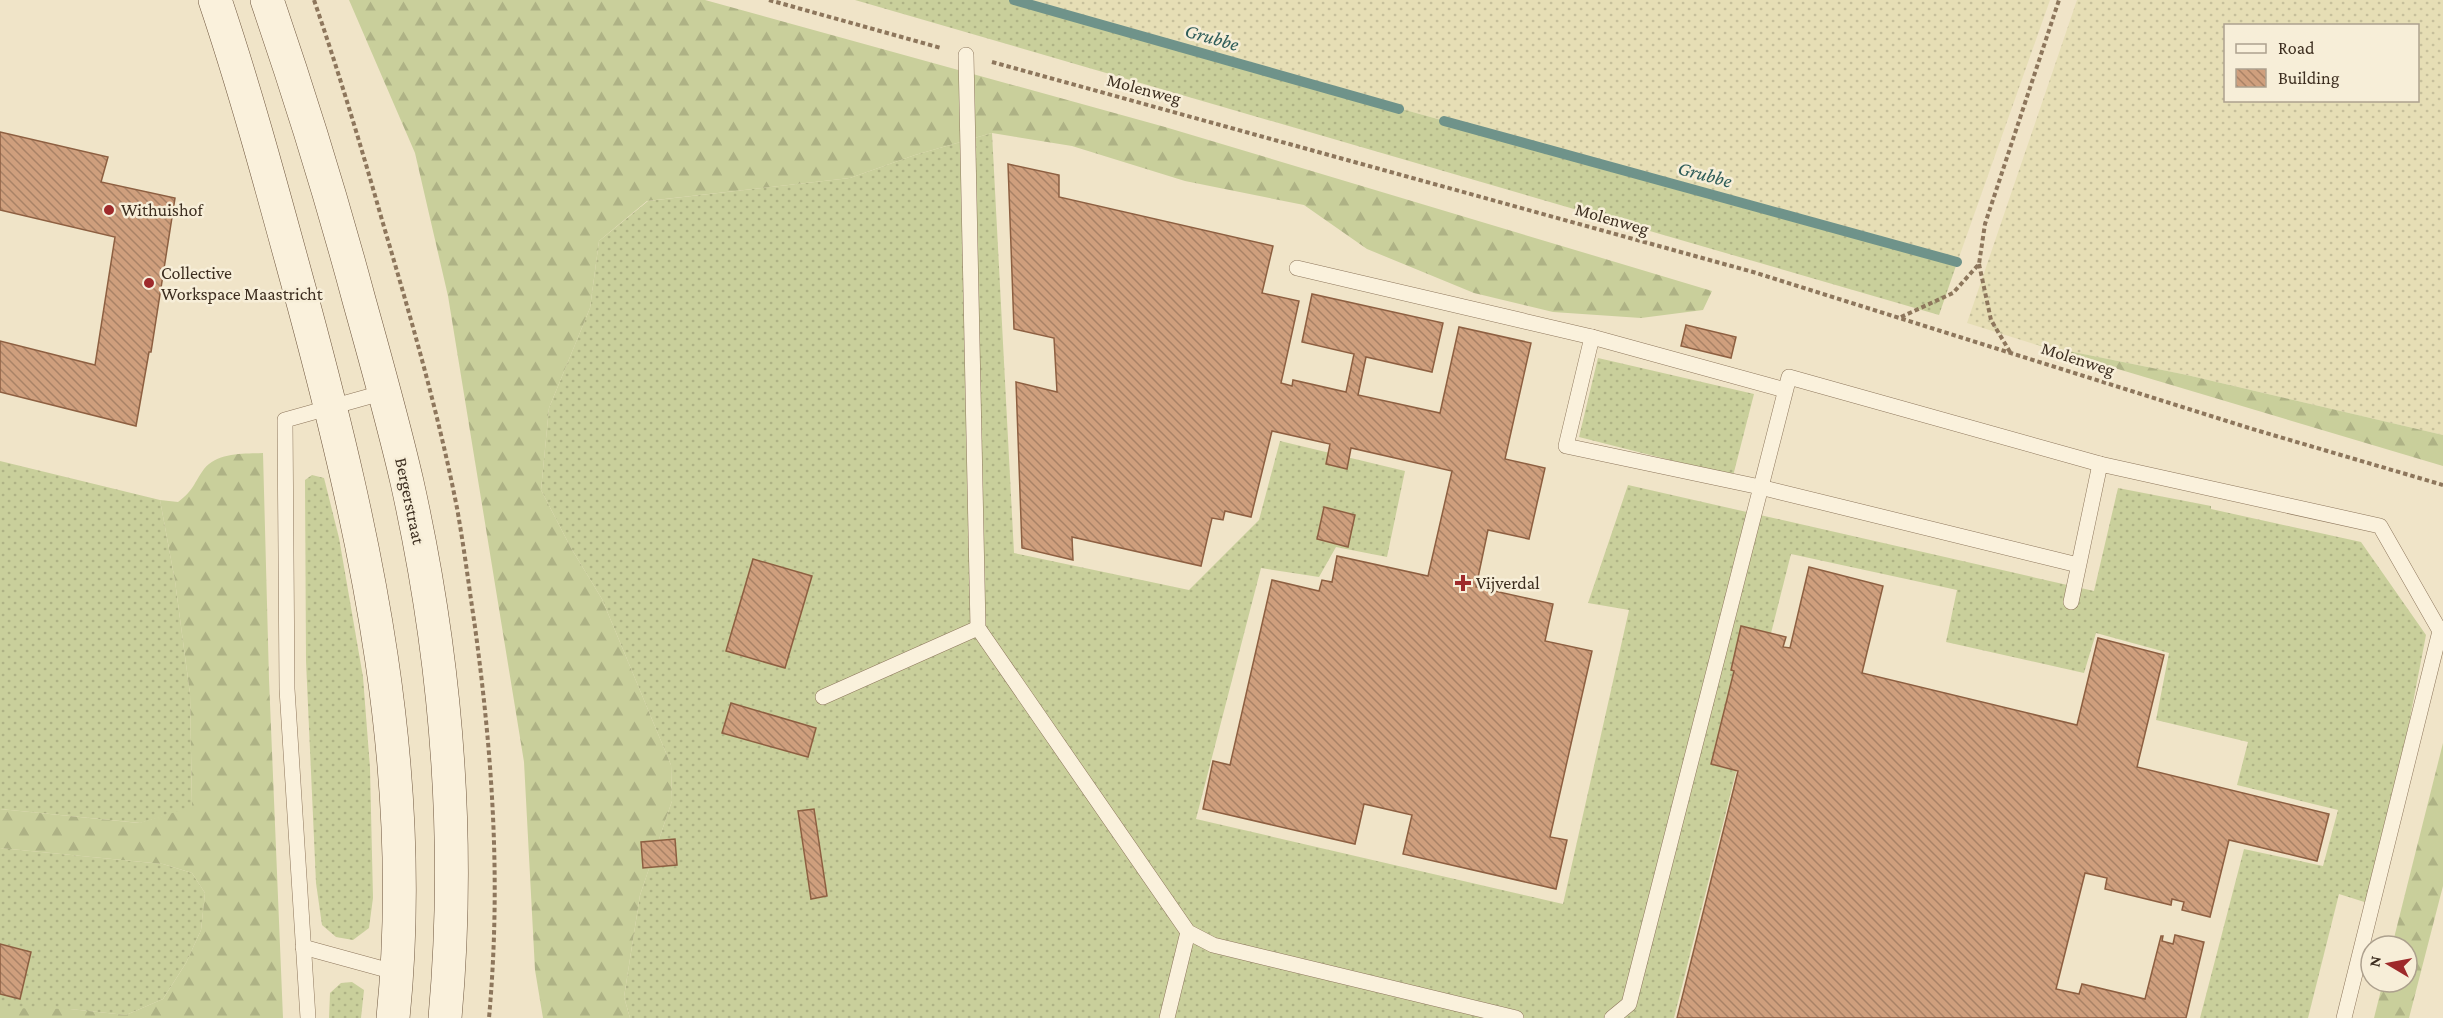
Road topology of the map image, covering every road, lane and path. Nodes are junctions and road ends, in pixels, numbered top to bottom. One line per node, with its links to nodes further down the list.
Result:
1 (215, 0): 13 (main road)
2 (267, 0): 12 (main road, Bergerstraat)
3 (768, 0): 5 (path, Molenweg)
4 (2059, 0): 6 (path)
5 (966, 55): 8 (path, Molenweg); 19 (lane)
6 (1980, 264): 8 (path); 10 (path)
7 (1297, 268): 9 (lane)
8 (1901, 317): 10 (path, Molenweg)
9 (1592, 337): 11 (lane); 16 (lane)
10 (2010, 352): 15 (path, Molenweg)
11 (1785, 390): 14 (lane); 16 (lane)
12 (385, 392): 13 (lane); 26 (main road, Bergerstraat)
13 (331, 407): 22 (lane); 23 (main road)
14 (2100, 464): 17 (lane); 30 (lane)
15 (2443, 484)
16 (1760, 487): 17 (lane); 29 (lane)
17 (2078, 565): 18 (lane)
18 (2070, 602)
19 (978, 628): 20 (lane); 21 (lane)
20 (823, 697)
21 (1188, 932): 27 (lane); 28 (lane)
22 (303, 946): 23 (lane); 24 (lane)
23 (398, 973): 25 (main road)
24 (308, 1018)
25 (393, 1018)
26 (445, 1018)
27 (1167, 1018)
28 (1516, 1018)
29 (1612, 1018)
30 (2344, 1018)

